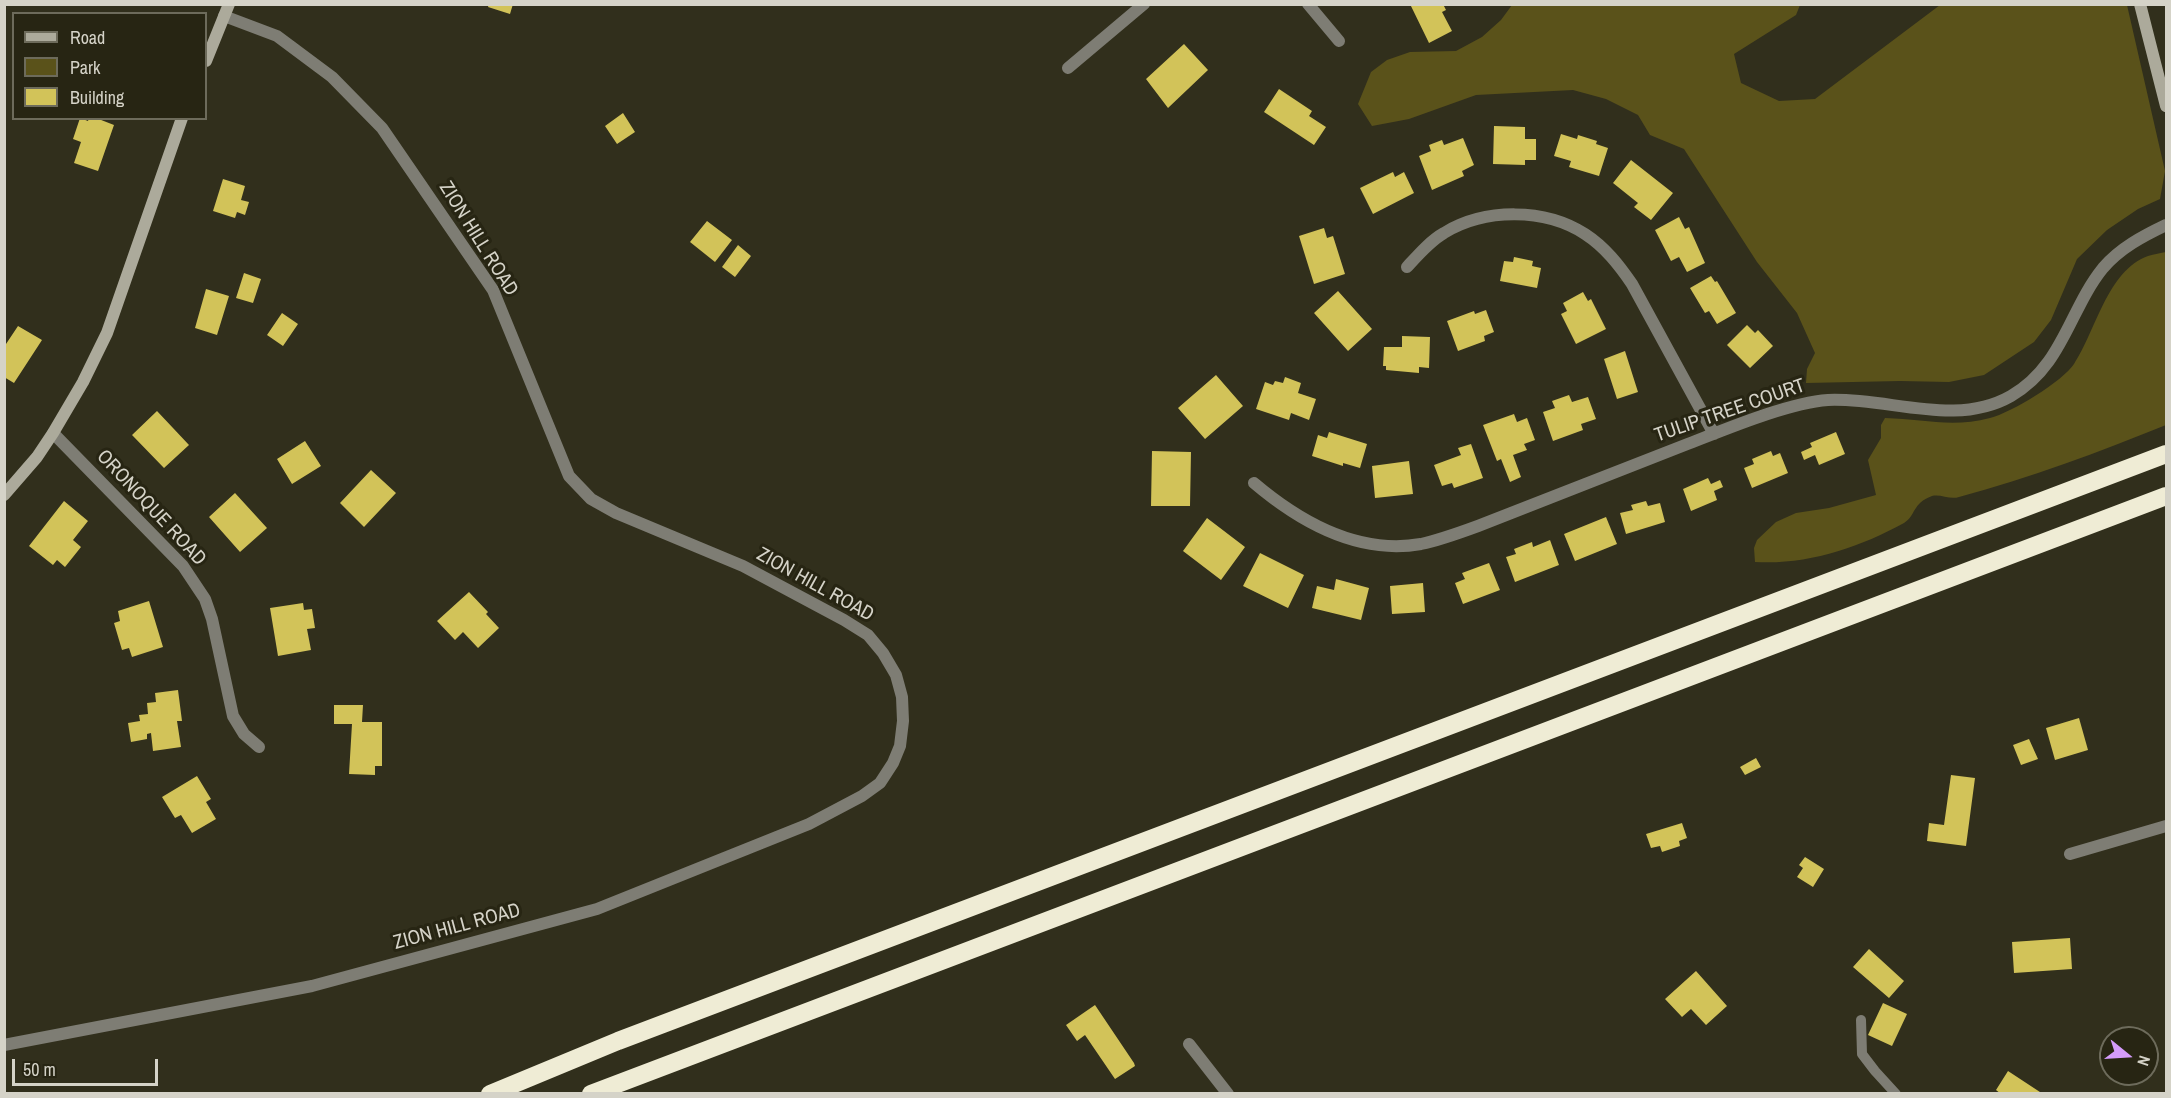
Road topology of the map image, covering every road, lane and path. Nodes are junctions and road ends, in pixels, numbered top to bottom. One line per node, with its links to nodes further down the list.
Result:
1 (1144, 4): 7 (street)
2 (1308, 4): 5 (street)
3 (2140, 4): 8 (street)
4 (226, 10): 6 (street); 23 (street, ZION HILL ROAD)
5 (1339, 41)
6 (207, 58)
7 (1068, 68)
8 (2166, 106)
9 (181, 120): 12 (street)
10 (2166, 225): 13 (street, TULIP TREE COURT)
11 (1407, 267): 13 (street)
12 (53, 433): 16 (street); 18 (street, ORONOQUE ROAD)
13 (1714, 434): 15 (street, TULIP TREE COURT)
14 (2166, 454): 24 (highway)
15 (1254, 483)
16 (4, 495)
17 (2166, 496): 25 (highway)
18 (259, 747)
19 (2166, 826): 20 (street)
20 (2070, 854)
21 (1861, 1020): 27 (lane)
22 (1189, 1044): 26 (street)
23 (4, 1045)
24 (489, 1094)
25 (591, 1094)
26 (1228, 1094)
27 (1896, 1094)

